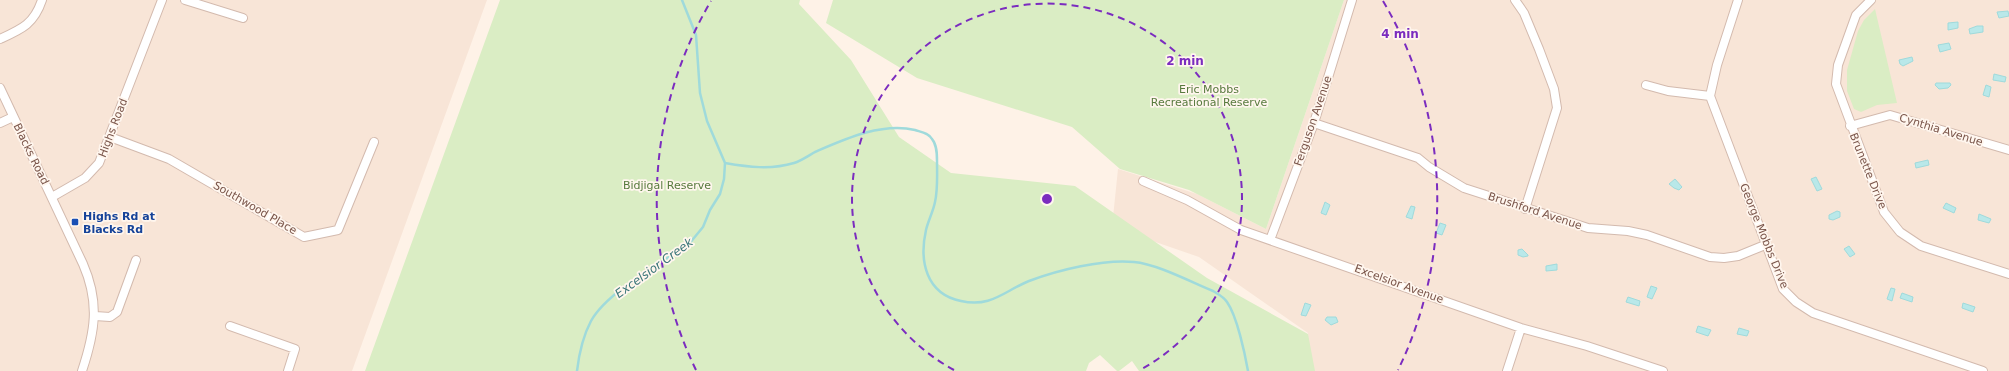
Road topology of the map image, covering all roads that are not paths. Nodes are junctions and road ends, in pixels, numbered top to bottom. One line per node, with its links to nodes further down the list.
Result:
1 (42, 0): 9 (street)
2 (162, 0): 17 (street, Highs Road)
3 (185, 0): 8 (street)
4 (1352, 0): 15 (street, Ferguson Avenue)
5 (1515, 0): 22 (street)
6 (1738, 0): 12 (street)
7 (1871, 0): 16 (street, Brunette Drive)
8 (243, 18)
9 (0, 39)
10 (1646, 84): 12 (street)
11 (0, 88): 13 (street, Blacks Road)
12 (1710, 96): 24 (street, George Mobbs Drive)
13 (13, 117): 14 (street); 21 (street, Blacks Road)
14 (0, 123)
15 (1314, 123): 22 (street, Brushford Avenue); 23 (street, Ferguson Avenue)
16 (1850, 126): 19 (street, Cynthia Avenue); 26 (street, Brunette Drive)
17 (110, 137): 18 (street, Southwood Place); 21 (street, Highs Road)
18 (374, 142)
19 (2009, 150)
20 (1143, 181): 23 (street, Excelsior Avenue)
21 (52, 197): 27 (street)
22 (1525, 208): 24 (street, Brushford Avenue)
23 (1270, 240): 29 (street, Excelsior Avenue)
24 (1765, 245): 34 (street, George Mobbs Drive)
25 (136, 260): 27 (street)
26 (2009, 274)
27 (95, 316): 30 (street)
28 (230, 326): 31 (street)
29 (1521, 328): 32 (street); 33 (street, Excelsior Avenue)
30 (82, 371)
31 (288, 371)
32 (1507, 371)
33 (1663, 371)
34 (1983, 371)

